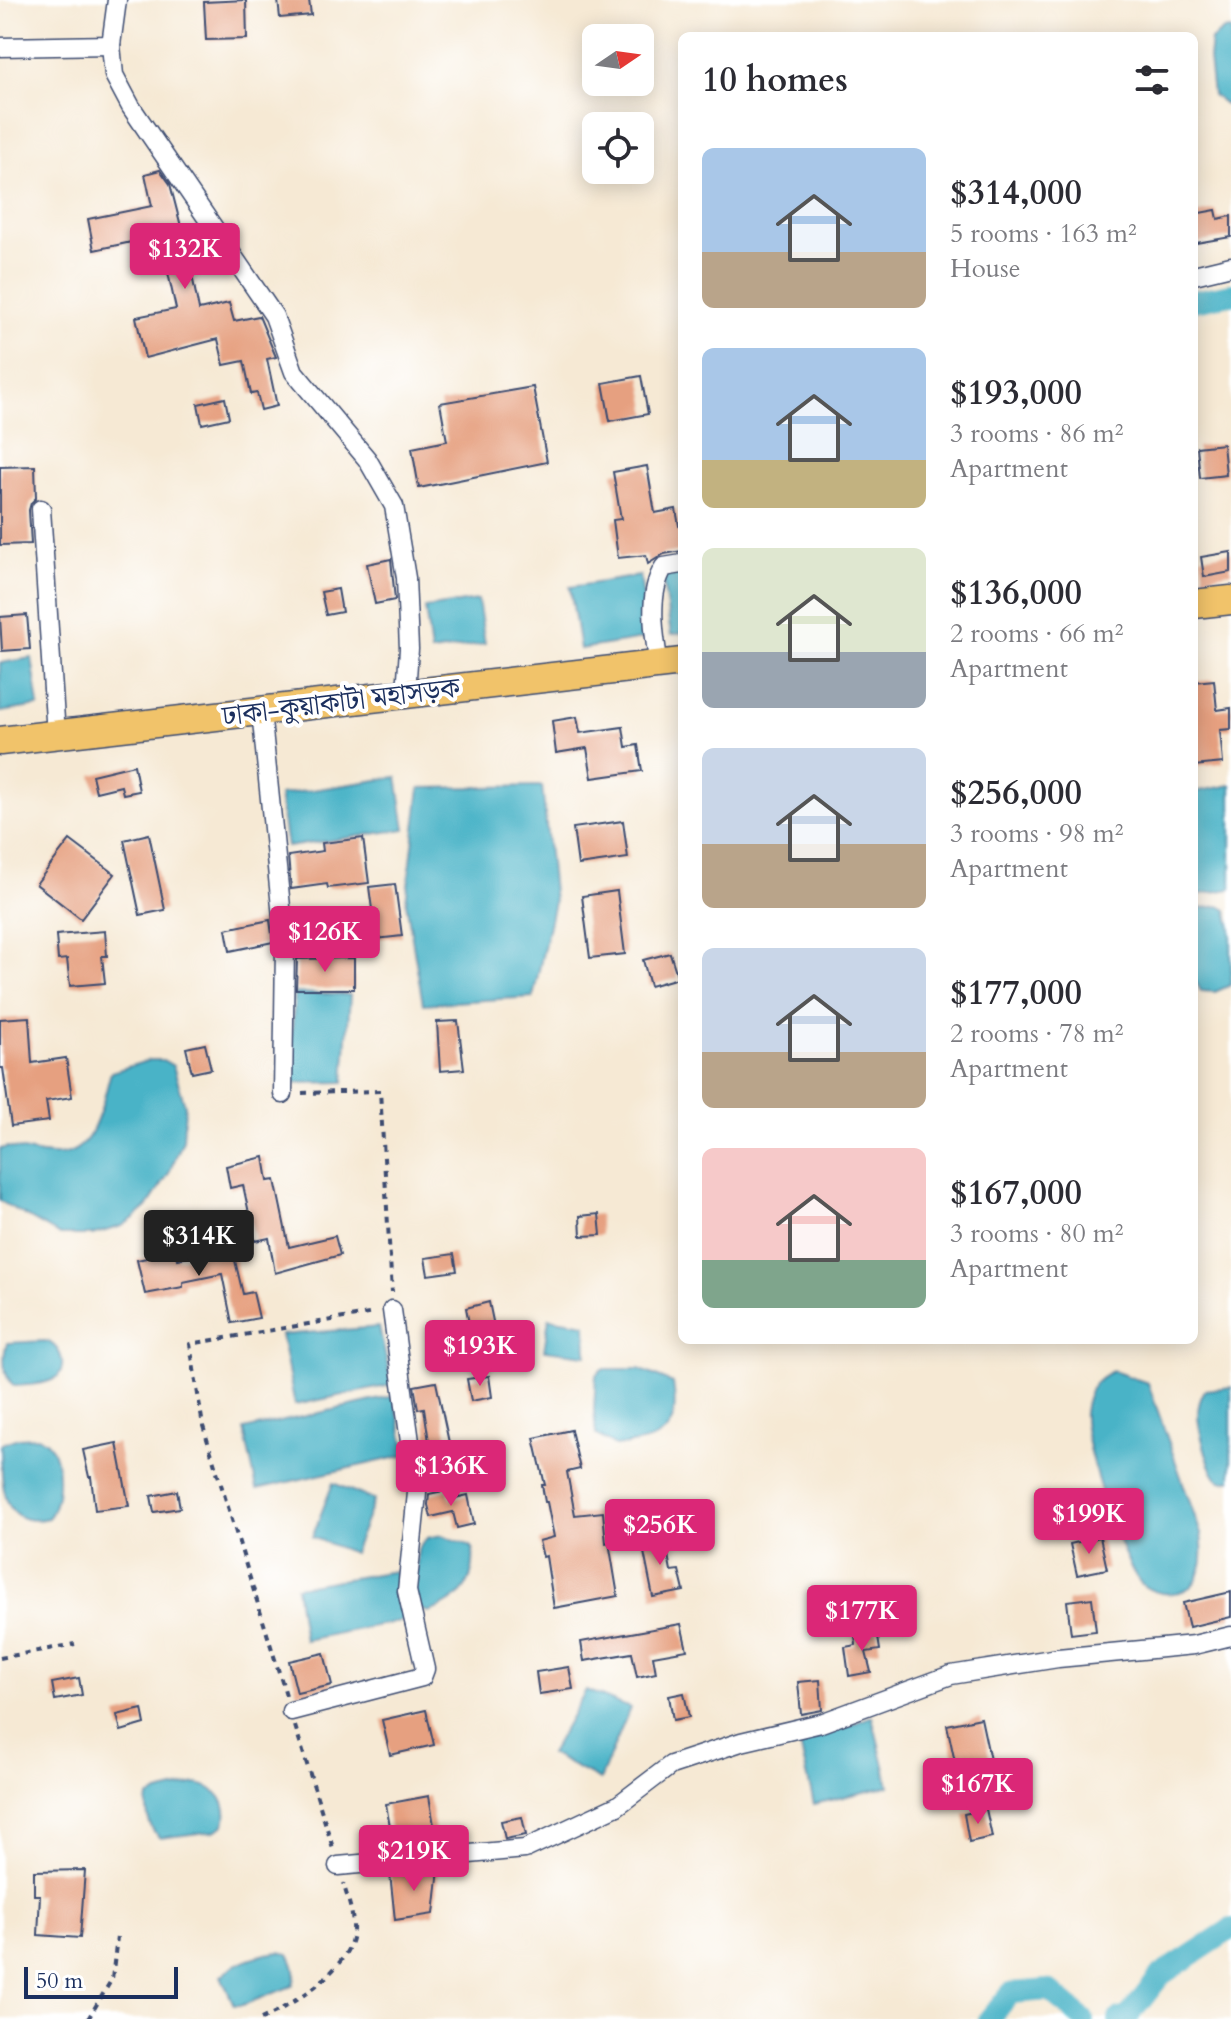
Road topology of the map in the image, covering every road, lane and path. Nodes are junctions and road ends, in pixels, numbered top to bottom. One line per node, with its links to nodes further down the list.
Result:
1 (117, 0): 2 (street)
2 (111, 45): 3 (street); 11 (street)
3 (0, 47)
4 (1231, 266): 5 (street)
5 (1198, 274)
6 (41, 509): 13 (street)
7 (678, 565): 10 (street)
8 (1231, 600): 9 (main road)
9 (1198, 604)
10 (670, 664): 11 (main road, ঢাকা-কুয়াকাটা মহাসড়ক)
11 (406, 692): 12 (main road, ঢাকা-কুয়াকাটা মহাসড়ক)
12 (261, 711): 13 (main road, ঢাকা-কুয়াকাটা মহাসড়ক); 15 (street)
13 (56, 735): 14 (main road, ঢাকা-কুয়াকাটা মহাসড়ক)
14 (0, 741)
15 (283, 1094): 16 (path)
16 (392, 1310): 20 (street); 20 (path)
17 (1231, 1636): 21 (street)
18 (75, 1644): 19 (path)
19 (0, 1658)
20 (291, 1711): 21 (path)
21 (338, 1866): 24 (path)
22 (117, 1937): 23 (path)
23 (88, 2019)
24 (261, 2019)

